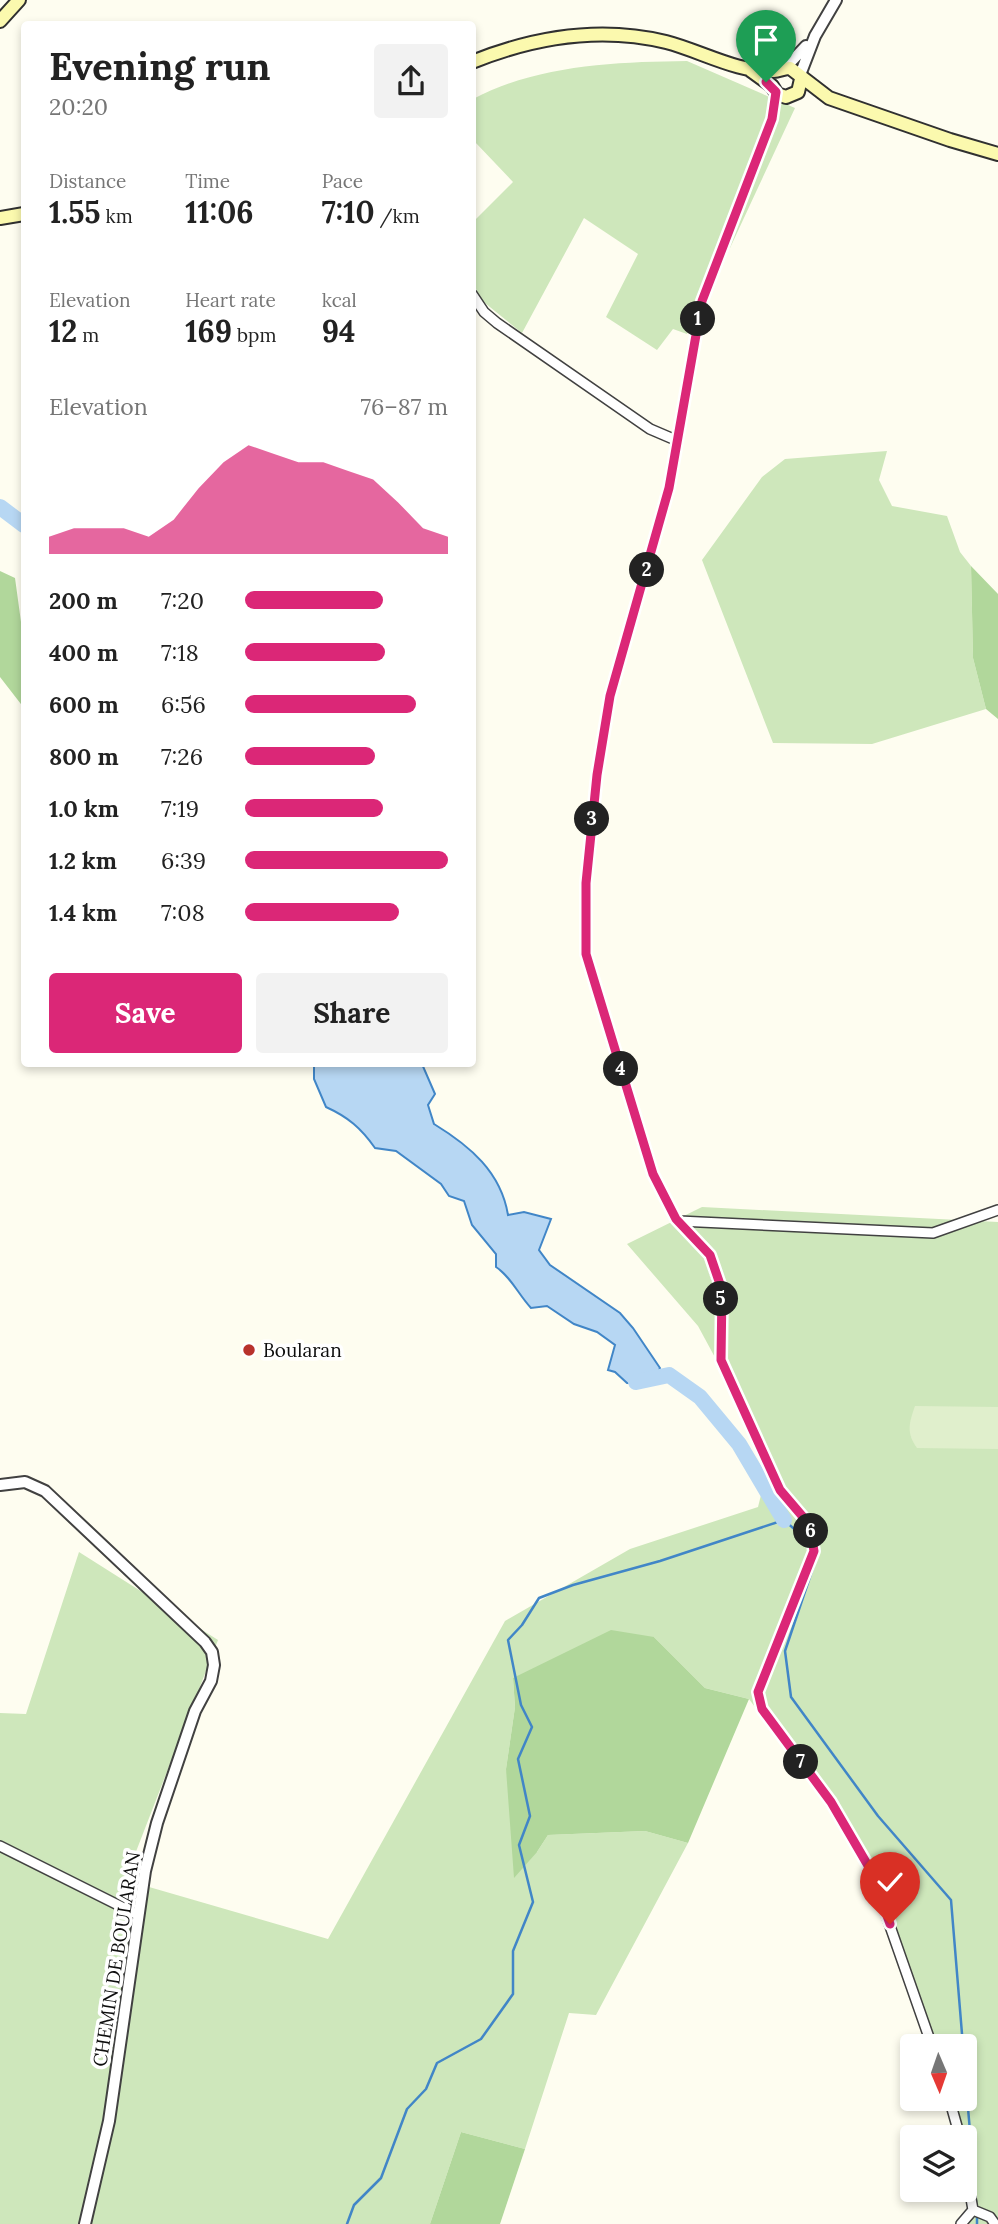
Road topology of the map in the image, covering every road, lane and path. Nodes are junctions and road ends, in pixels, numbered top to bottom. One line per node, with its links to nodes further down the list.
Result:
1 (19, 0): 3 (main road)
2 (836, 0): 4 (street)
3 (0, 21)
4 (815, 36): 7 (street); 8 (street)
5 (476, 61): 6 (main road)
6 (745, 67): 7 (main road); 9 (main road)
7 (781, 69): 8 (main road); 9 (main road)
8 (800, 77): 10 (main road); 11 (main road)
9 (774, 89): 10 (main road); 12 (street)
10 (793, 96): 11 (main road); 12 (street)
11 (829, 98): 13 (main road)
12 (772, 119): 17 (street)
13 (998, 153)
14 (21, 214): 15 (main road)
15 (0, 218)
16 (476, 299): 17 (street)
17 (678, 440): 19 (street)
18 (998, 1210): 19 (street)
19 (679, 1221): 23 (street)
20 (0, 1485): 22 (street, CHEMIN DE BOULARAN)
21 (0, 1846): 22 (street)
22 (138, 1914): 26 (street, CHEMIN DE BOULARAN)
23 (928, 2034)
24 (972, 2202): 25 (street)
25 (974, 2210): 27 (street); 28 (street)
26 (85, 2224)
27 (961, 2224)
28 (995, 2224)

